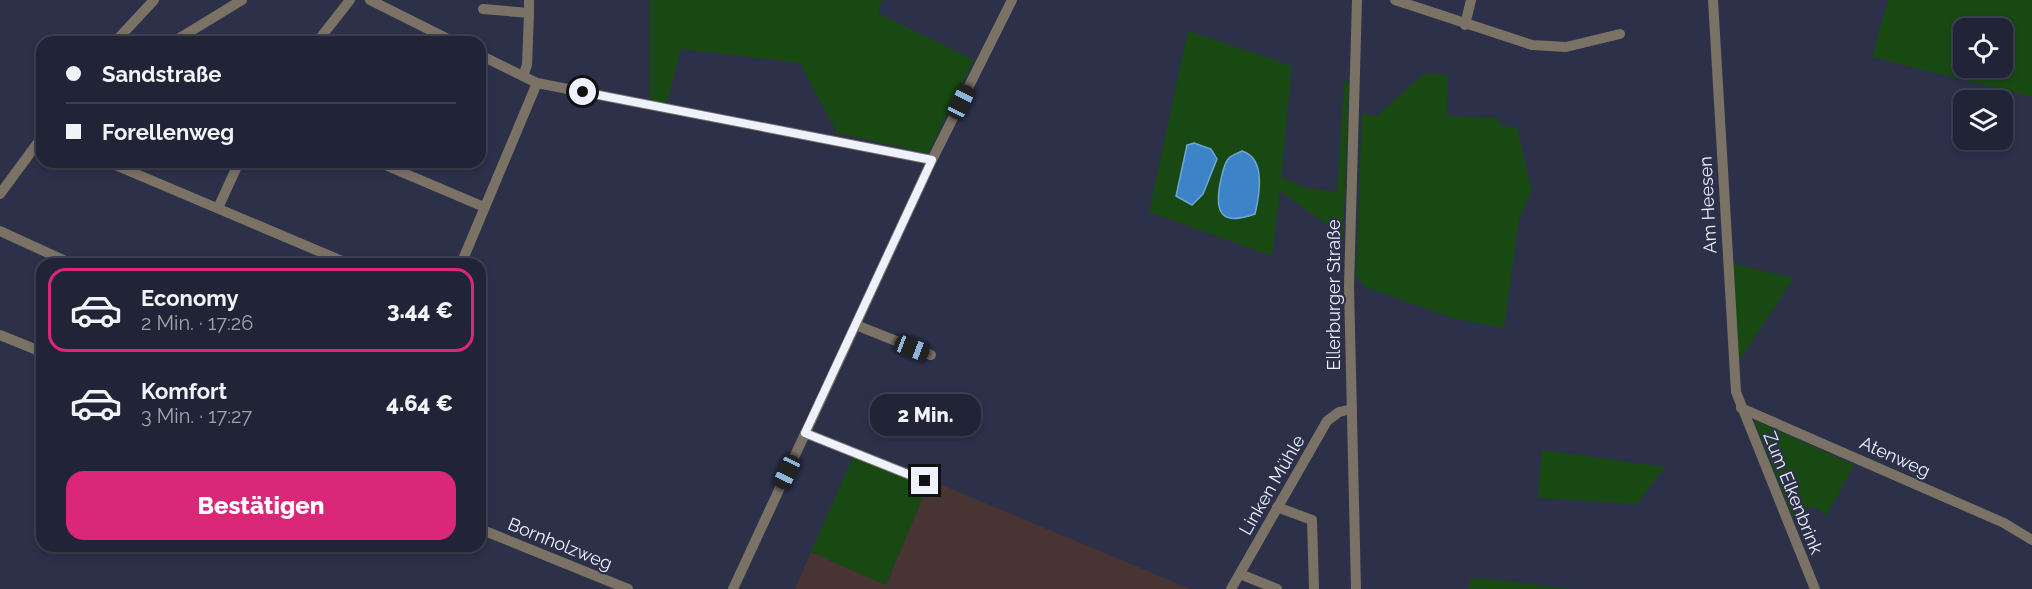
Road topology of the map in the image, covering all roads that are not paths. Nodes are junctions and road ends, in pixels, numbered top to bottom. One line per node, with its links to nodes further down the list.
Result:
1 (154, 0): 15 (street)
2 (242, 0): 16 (street)
3 (350, 0): 17 (street)
4 (370, 0): 18 (street)
5 (529, 0): 12 (street)
6 (1012, 0): 23 (street)
7 (1357, 0): 39 (street, Ellerburger Straße)
8 (1395, 0): 13 (street)
9 (1471, 0): 13 (street)
10 (1713, 0): 38 (street, Am Heesen)
11 (483, 9): 12 (street)
12 (529, 13): 20 (street)
13 (1465, 25): 14 (street)
14 (1620, 34)
15 (121, 36)
16 (183, 36)
17 (322, 36)
18 (433, 36)
19 (486, 58): 20 (street)
20 (523, 76): 21 (street)
21 (537, 83): 23 (street); 28 (street)
22 (36, 145): 27 (street)
23 (932, 160): 34 (street)
24 (122, 168): 29 (street)
25 (236, 168): 29 (street)
26 (392, 168): 28 (street)
27 (0, 194)
28 (484, 207): 33 (street)
29 (218, 208): 32 (street)
30 (0, 231): 31 (street)
31 (59, 258)
32 (335, 258)
33 (463, 258)
34 (856, 325): 37 (street); 40 (street)
35 (0, 335): 36 (street)
36 (36, 350)
37 (931, 355)
38 (1741, 408): 44 (street, Atenweg); 52 (street, Zum Elkenbrink)
39 (1352, 410): 42 (street, Linken Mühle); 51 (street, Ellerburger Straße)
40 (805, 433): 41 (street); 47 (street)
41 (925, 481)
42 (1277, 507): 45 (street, Linken Mühle); 50 (street)
43 (486, 531): 46 (street, Bornholzweg)
44 (2032, 540)
45 (1240, 574): 48 (street, Linken Mühle); 49 (street)
46 (628, 589)
47 (733, 589)
48 (1231, 589)
49 (1277, 589)
50 (1314, 589)
51 (1356, 589)
52 (1815, 589)

